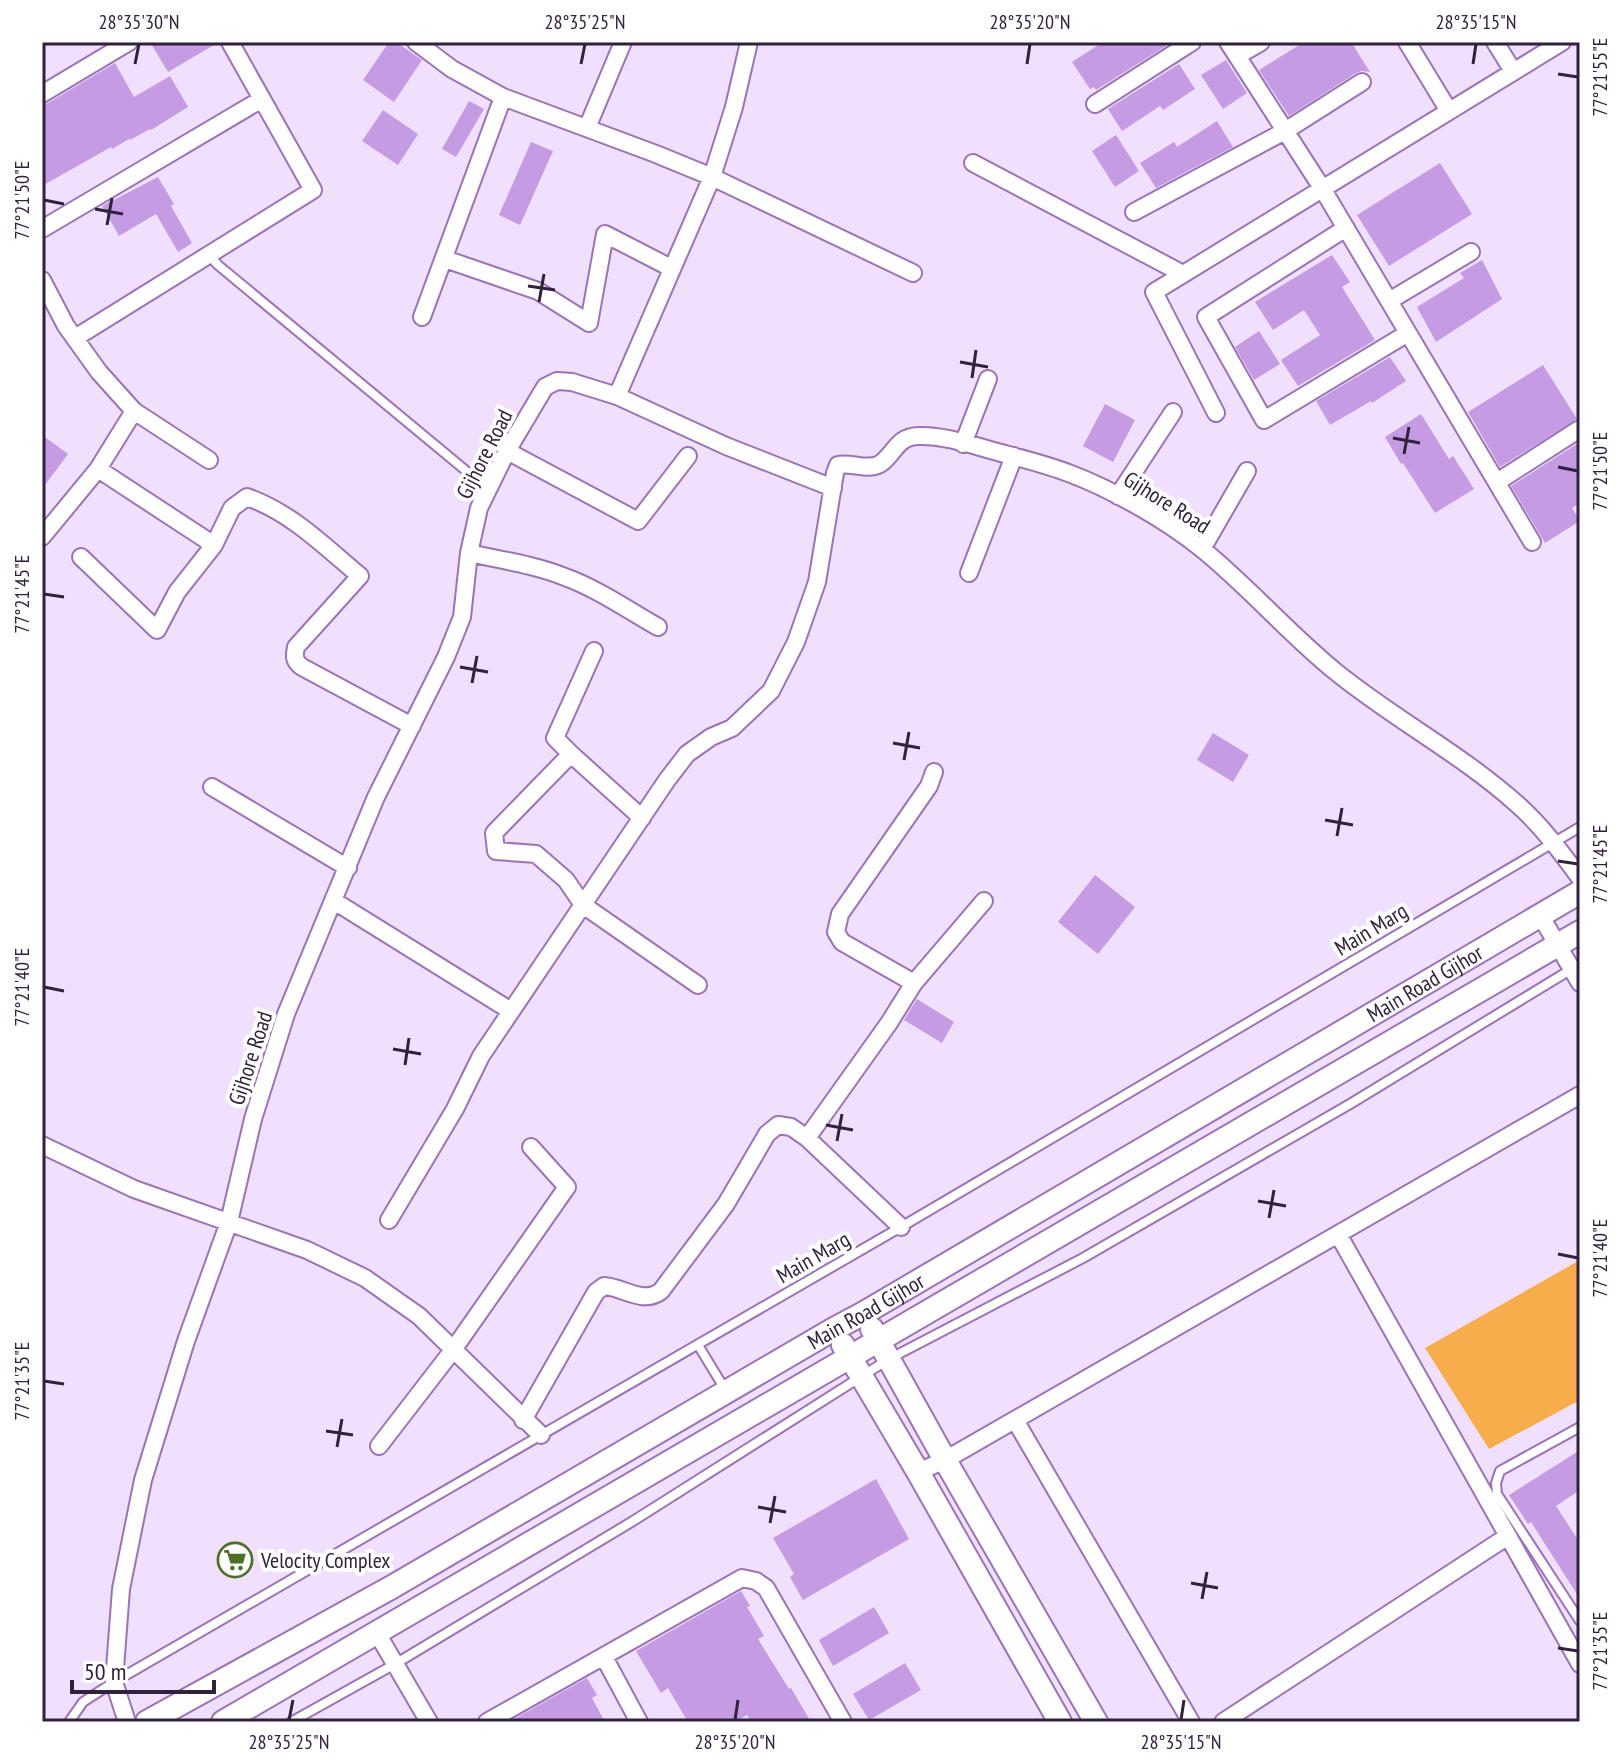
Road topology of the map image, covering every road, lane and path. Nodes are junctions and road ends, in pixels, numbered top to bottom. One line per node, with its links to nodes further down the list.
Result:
1 (129, 42): 14 (street)
2 (230, 42): 16 (street)
3 (623, 42): 19 (street)
4 (749, 42): 22 (street)
5 (1192, 42): 17 (street)
6 (1261, 42): 11 (street)
7 (1407, 42): 18 (street)
8 (1495, 42): 12 (street)
9 (1562, 42): 12 (street)
10 (424, 44): 15 (street)
11 (1232, 49): 20 (street)
12 (1513, 71): 18 (street)
13 (1362, 82): 20 (street)
14 (42, 94)
15 (503, 97): 19 (street); 29 (street)
16 (262, 99): 26 (street); 28 (street)
17 (1095, 104)
18 (1449, 111): 23 (street)
19 (587, 128): 22 (street)
20 (1285, 131): 23 (street); 24 (street)
21 (973, 163): 32 (street)
22 (712, 177): 30 (street); 31 (street)
23 (1322, 188): 25 (street); 32 (street)
24 (1134, 212)
25 (1346, 228): 34 (street); 36 (street)
26 (42, 229)
27 (1471, 252): 34 (street)
28 (208, 255): 37 (street); 53 (lane)
29 (445, 259): 30 (street); 35 (street)
30 (671, 268): 39 (street)
31 (913, 273)
32 (1183, 274): 42 (street)
33 (42, 280): 37 (street)
34 (1389, 301): 36 (street)
35 (422, 317)
36 (1408, 333): 51 (street)
37 (75, 338): 40 (street)
38 (988, 379): 44 (street)
39 (617, 396): 45 (street, Gijhore Road); 52 (street, Gijhore Road)
40 (134, 411): 48 (street); 49 (street)
41 (1173, 412): 54 (street)
42 (1216, 413)
43 (1578, 430): 51 (street)
44 (963, 444): 47 (street, Gijhore Road); 52 (street, Gijhore Road)
45 (507, 451): 46 (street); 53 (street, Gijhore Road)
46 (688, 456)
47 (1014, 456): 54 (street, Gijhore Road); 61 (street)
48 (209, 460)
49 (98, 469): 55 (street); 57 (street)
50 (1247, 471): 58 (street)
51 (1497, 482): 56 (street)
52 (833, 488): 68 (street)
53 (488, 489): 59 (street, Gijhore Road)
54 (1118, 496): 58 (street, Gijhore Road)
55 (42, 537)
56 (1532, 542)
57 (214, 545): 60 (street); 64 (street)
58 (1202, 549): 70 (street, Gijhore Road)
59 (469, 553): 62 (street); 64 (street, Gijhore Road)
60 (81, 557)
61 (969, 573)
62 (658, 627)
63 (594, 651): 65 (street)
64 (412, 726): 71 (street, Gijhore Road)
65 (571, 754): 68 (street); 76 (street)
66 (934, 772): 81 (street)
67 (212, 787): 71 (street)
68 (642, 818): 76 (street)
69 (1580, 827): 70 (lane, Main Marg)
70 (1553, 842): 72 (street, Gijhore Road); 90 (lane, Main Marg)
71 (348, 868): 74 (street, Gijhore Road)
72 (1580, 878)
73 (1580, 892): 77 (street, Main Road Gijhor)
74 (334, 901): 83 (street); 89 (street, Gijhore Road)
75 (984, 901): 81 (street)
76 (583, 905): 82 (street); 83 (street)
77 (1540, 915): 79 (street); 92 (street, Main Road Gijhor)
78 (1580, 932): 79 (street, Main Road Gijhor)
79 (1558, 945): 80 (street); 96 (street, Main Road Gijhor)
80 (1577, 972): 96 (lane)
81 (914, 983): 85 (street)
82 (698, 985)
83 (511, 1011): 88 (street)
84 (1580, 1095): 91 (street)
85 (807, 1138): 90 (street); 100 (street)
86 (42, 1145): 89 (street)
87 (531, 1147): 95 (street)
88 (389, 1220)
89 (229, 1222): 95 (street); 113 (street, Gijhore Road)
90 (901, 1227): 94 (lane, Main Marg)
91 (1338, 1234): 101 (street); 107 (street)
92 (864, 1313): 93 (street, Main Road Gijhor); 96 (street)
93 (834, 1329): 97 (street); 99 (street, Main Road Gijhor)
94 (698, 1345): 99 (lane); 103 (lane, Main Marg)
95 (453, 1350): 100 (street); 104 (street)
96 (884, 1350): 97 (street, Main Road Gijhor); 98 (lane); 105 (street)
97 (850, 1356): 98 (street); 109 (street, Main Road Gijhor)
98 (861, 1376): 106 (street); 111 (lane)
99 (726, 1392): 116 (street, Main Road Gijhor)
100 (523, 1420): 103 (street)
101 (1015, 1420): 105 (street); 125 (street)
102 (1580, 1427): 108 (lane)
103 (541, 1435): 113 (lane, Main Marg)
104 (379, 1446)
105 (945, 1460): 106 (street); 124 (street)
106 (918, 1472): 123 (street)
107 (1508, 1536): 112 (street); 126 (street)
108 (1580, 1621)
109 (377, 1633): 111 (street); 117 (street, Main Road Gijhor)
110 (604, 1657): 120 (street); 121 (street); 122 (street)
111 (395, 1664): 118 (lane); 119 (street)
112 (1580, 1664)
113 (114, 1682): 114 (lane, Main Marg); 115 (street, Gijhore Road)
114 (69, 1722)
115 (127, 1722)
116 (147, 1722)
117 (223, 1722)
118 (291, 1722)
119 (429, 1722)
120 (487, 1722)
121 (639, 1722)
122 (843, 1722)
123 (1060, 1722)
124 (1096, 1722)
125 (1191, 1722)
126 (1223, 1722)

